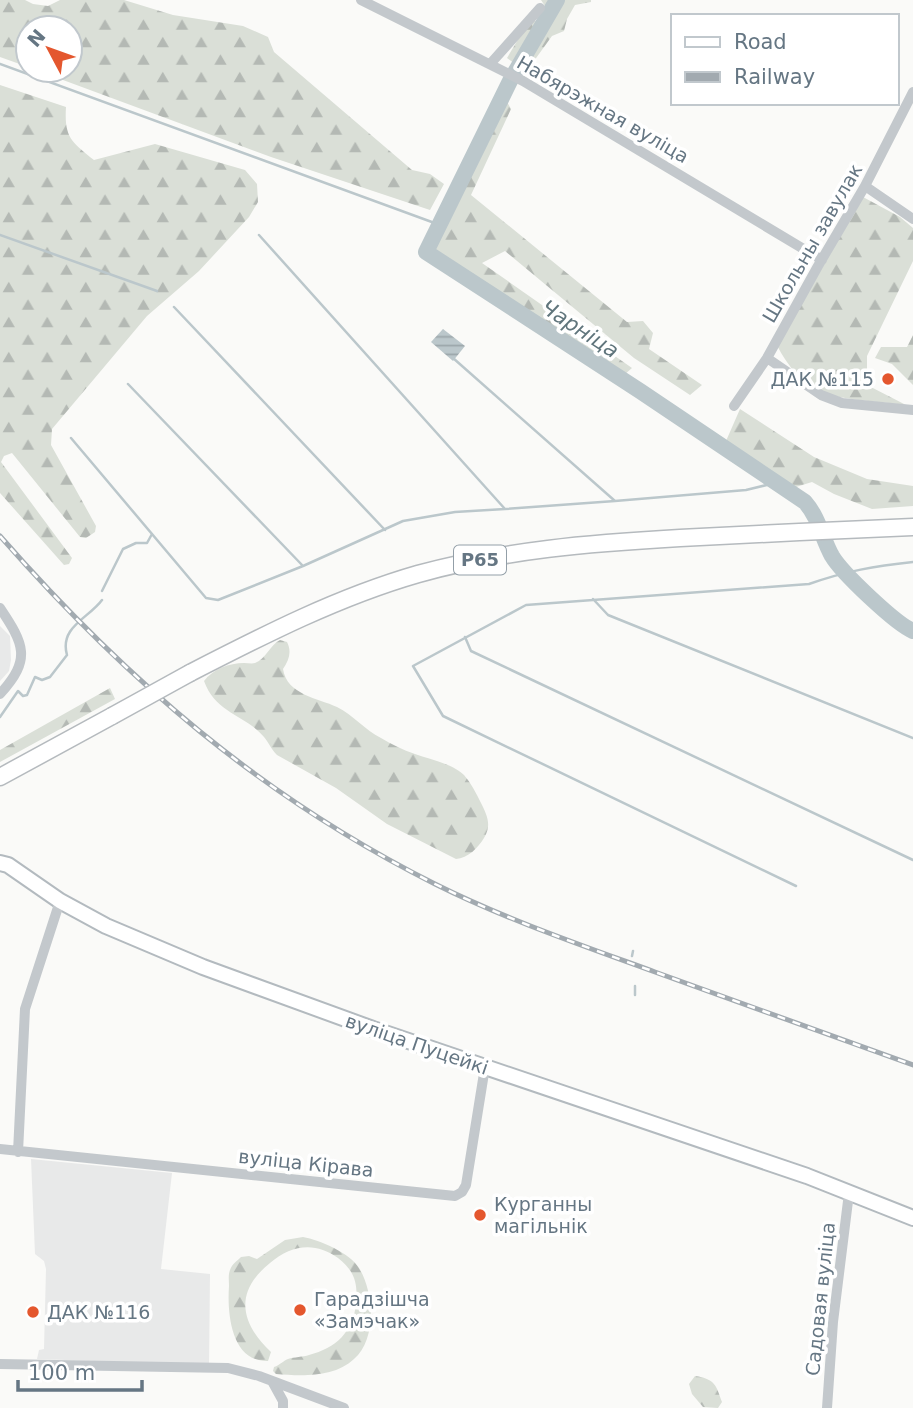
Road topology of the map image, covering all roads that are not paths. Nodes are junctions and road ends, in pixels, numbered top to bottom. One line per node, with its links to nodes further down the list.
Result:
1 (361, 0): 3 (street, Набярэжная вуліца)
2 (540, 8): 3 (street)
3 (491, 63): 7 (street, Набярэжная вуліца)
4 (913, 92): 5 (street, Школьны завулак)
5 (865, 186): 6 (street); 7 (street, Школьны завулак)
6 (913, 219)
7 (822, 260): 8 (street, Школьны завулак)
8 (767, 358): 9 (street, Школьны завулак); 10 (street)
9 (734, 406)
10 (913, 410)
11 (913, 527): 14 (main road, Р65, bridge)
12 (0, 608): 13 (street)
13 (0, 694)
14 (0, 777)
15 (0, 863): 16 (street, вуліца Пуцейкі)
16 (60, 901): 17 (street, вуліца Пуцейкі); 19 (street)
17 (485, 1067): 19 (street, вуліца Кірава); 20 (street, вуліца Пуцейкі)
18 (0, 1149): 19 (street, вуліца Кірава)
19 (18, 1152)
20 (849, 1193): 21 (street, вуліца Пуцейкі); 26 (street, Садовая вуліца)
21 (913, 1218)
22 (0, 1364): 23 (street)
23 (272, 1381): 24 (street); 25 (street)
24 (283, 1408)
25 (344, 1408)
26 (827, 1408)

